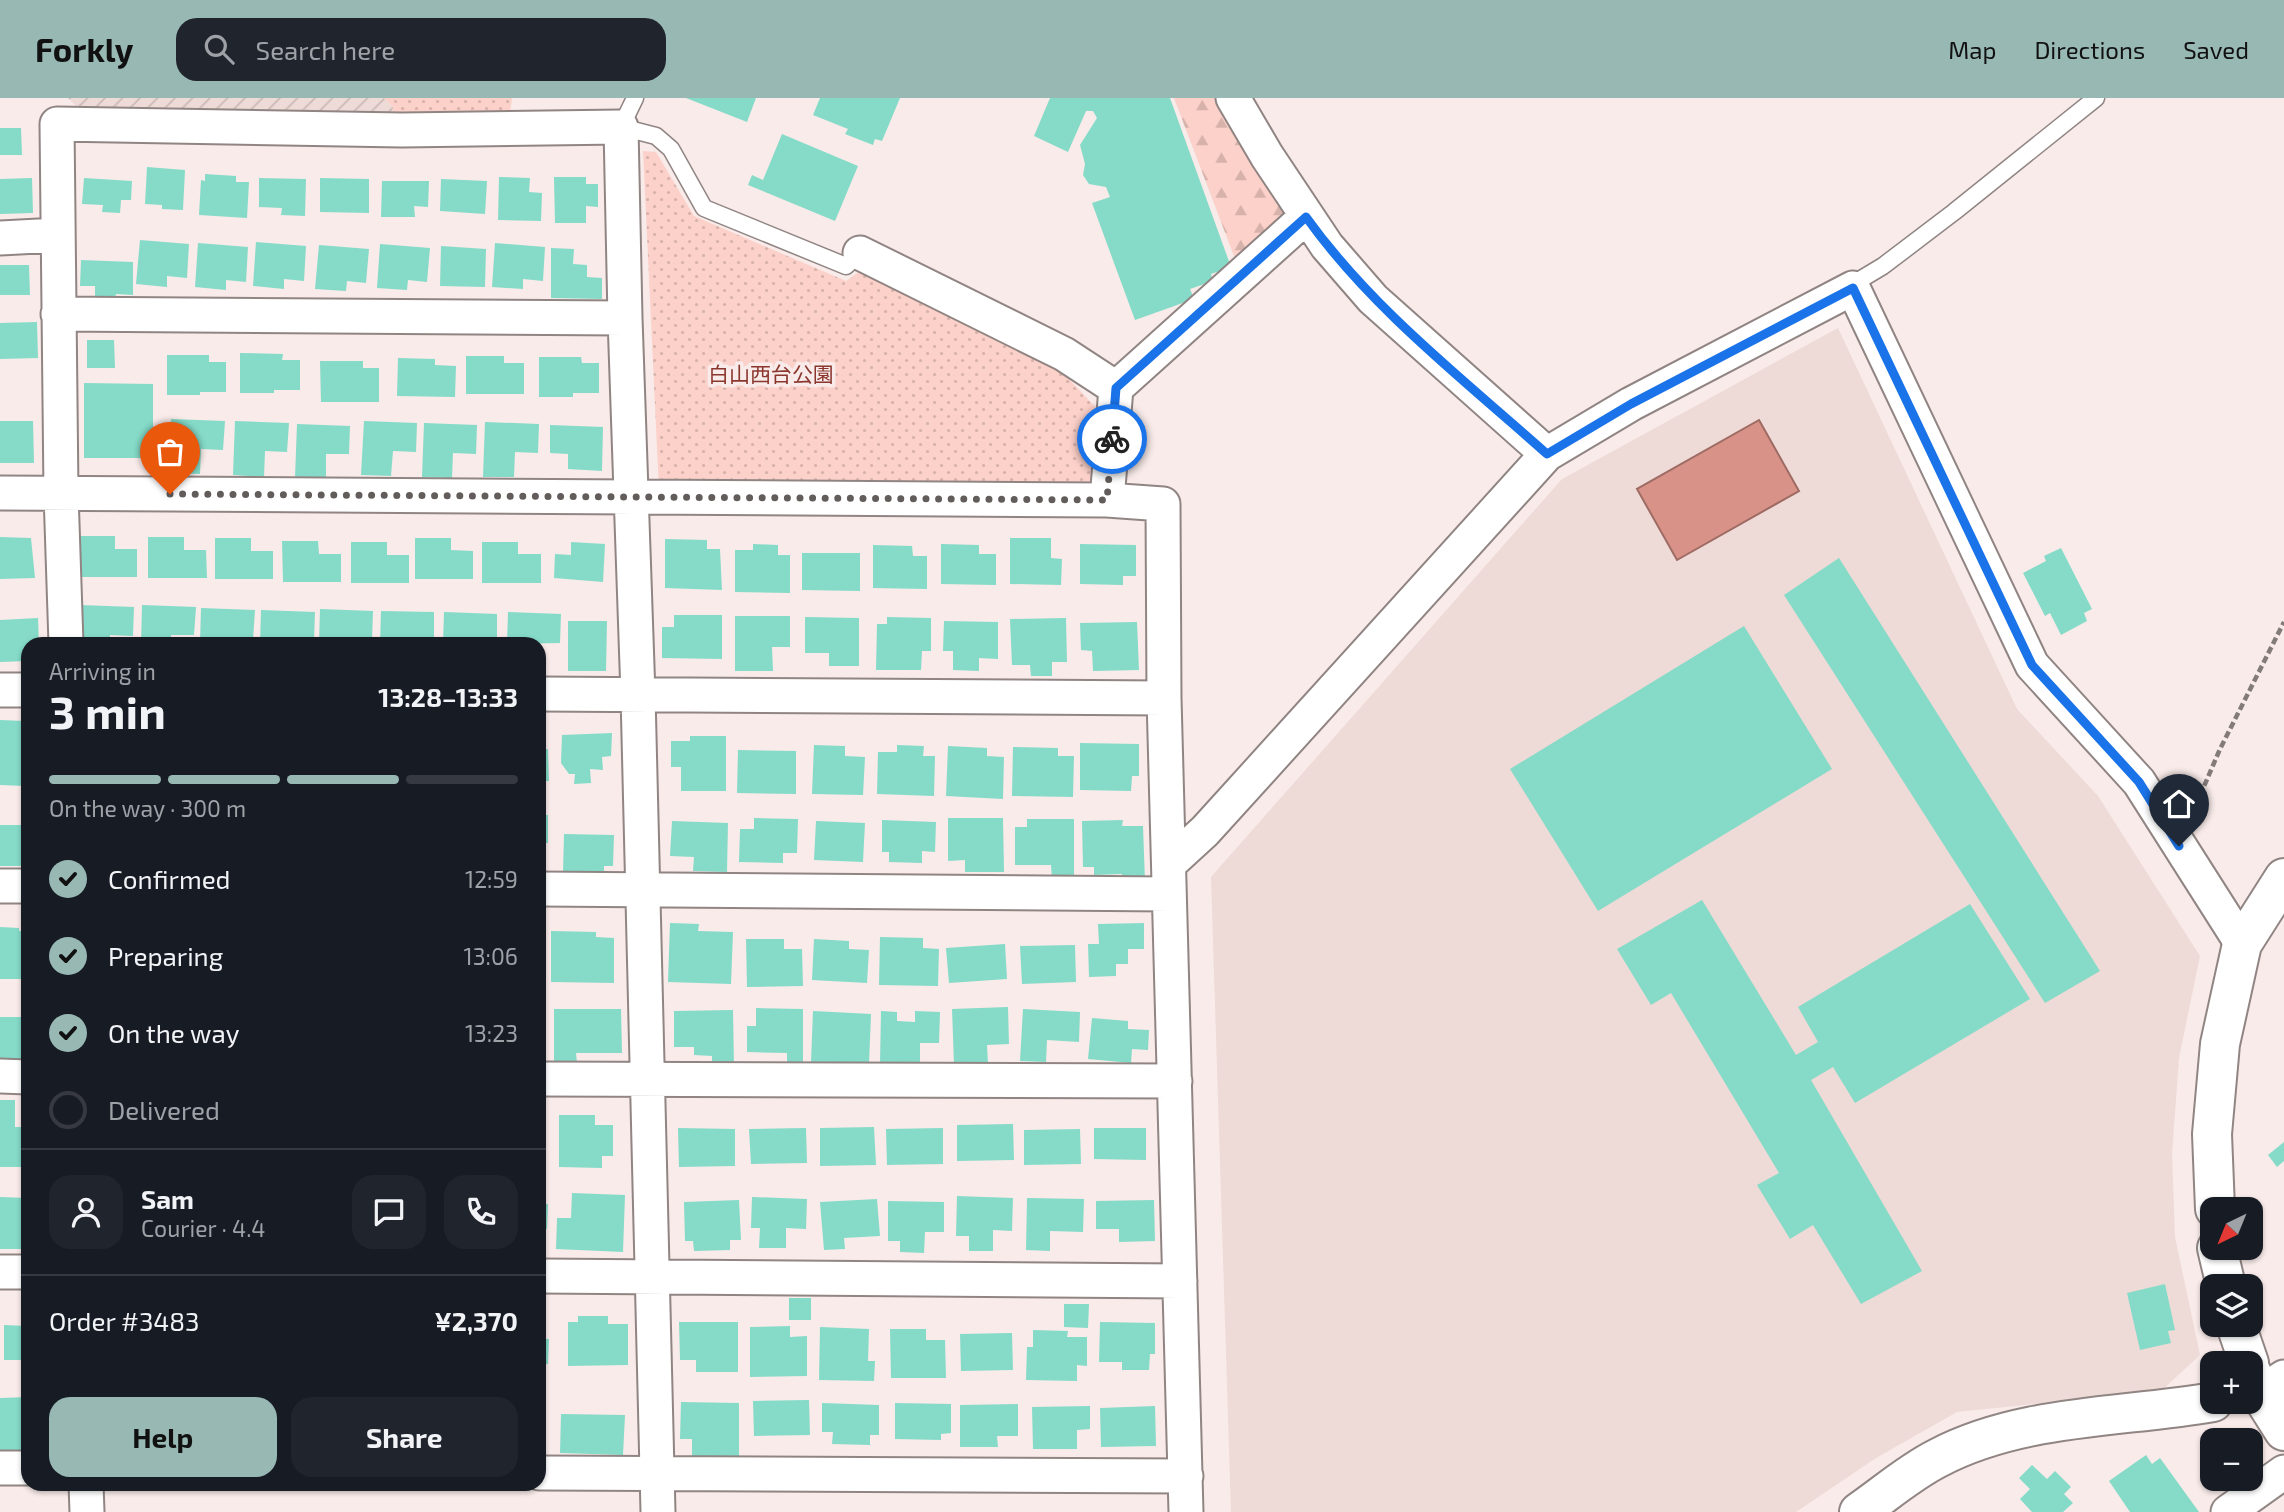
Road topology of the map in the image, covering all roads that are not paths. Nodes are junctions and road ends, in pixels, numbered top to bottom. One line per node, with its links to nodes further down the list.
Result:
1 (1233, 98): 4 (street)
2 (2096, 98): 8 (lane)
3 (628, 112): 5 (street); 7 (lane); 10 (street)
4 (1306, 217): 11 (street); 12 (street)
5 (58, 235): 6 (street); 9 (street)
6 (0, 238)
7 (860, 253): 11 (street)
8 (1853, 288): 12 (street); 29 (street)
9 (58, 314): 10 (street); 14 (street)
10 (625, 318): 15 (street)
11 (1116, 388): 16 (street)
12 (1547, 454): 24 (street)
13 (0, 493): 14 (street)
14 (61, 493): 15 (street); 17 (street)
15 (633, 498): 16 (street); 21 (street)
16 (1107, 500): 22 (street)
17 (66, 637)
18 (0, 690): 19 (street)
19 (21, 690)
20 (546, 694): 21 (street)
21 (638, 695): 22 (street); 28 (street)
22 (1164, 698): 24 (street)
23 (2284, 878): 29 (street)
24 (1170, 879): 28 (street); 34 (street)
25 (0, 886): 26 (street)
26 (21, 886)
27 (546, 889): 28 (street)
28 (642, 890): 33 (street)
29 (2242, 944): 35 (street)
30 (0, 1076): 31 (street)
31 (21, 1077)
32 (546, 1079): 33 (street)
33 (647, 1080): 34 (street); 39 (street)
34 (1175, 1081): 40 (street)
35 (2215, 1197)
36 (0, 1272): 37 (street)
37 (21, 1272)
38 (546, 1276): 39 (street)
39 (652, 1276): 40 (street); 48 (street)
40 (1180, 1280): 49 (street)
41 (2263, 1388): 43 (street)
42 (2200, 1404): 54 (street)
43 (2284, 1431)
44 (0, 1468): 45 (street)
45 (21, 1468)
46 (2284, 1472): 55 (street)
47 (546, 1473): 48 (street)
48 (657, 1474): 49 (street); 52 (street)
49 (1186, 1476): 53 (street)
50 (86, 1491): 51 (street)
51 (87, 1512)
52 (657, 1512)
53 (1186, 1512)
54 (1859, 1512)
55 (2228, 1512)

